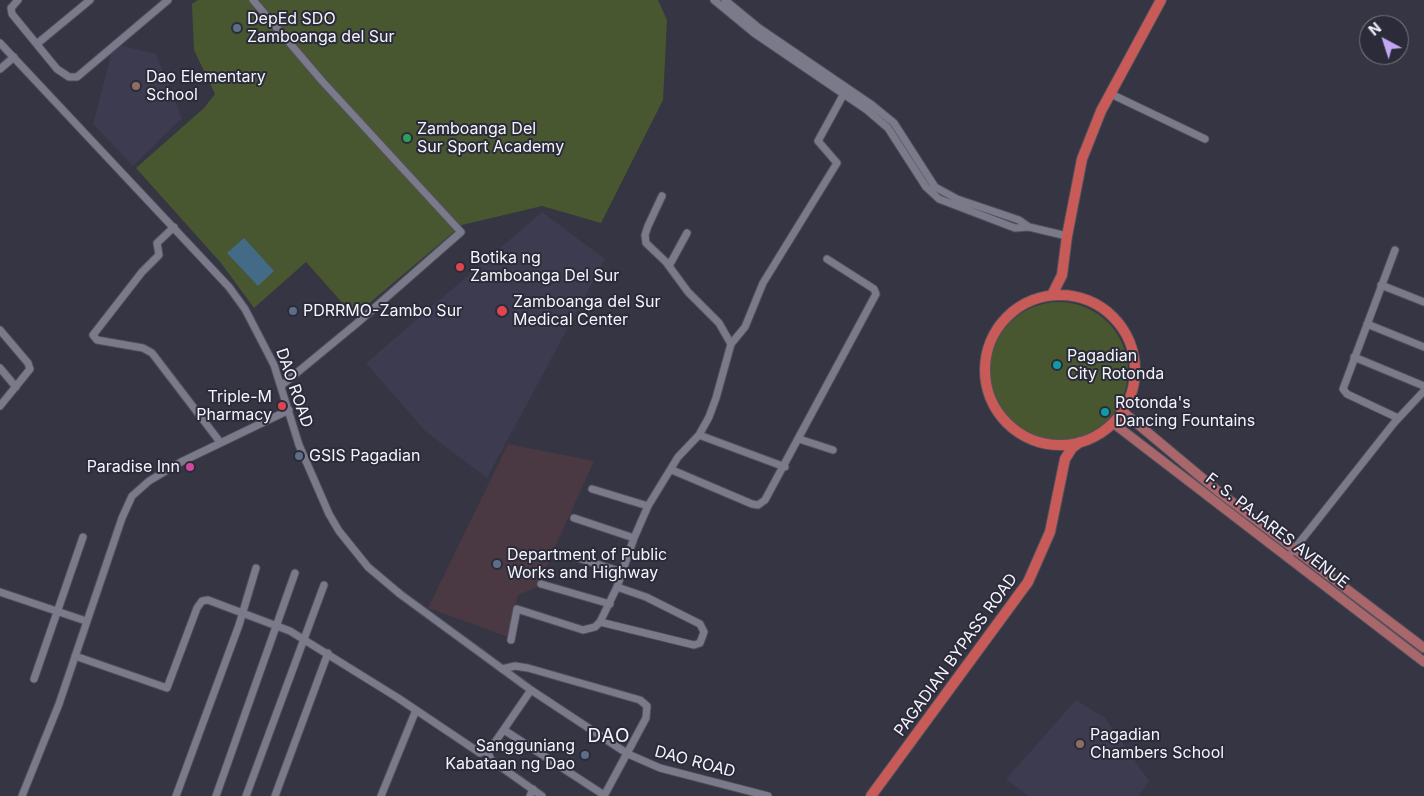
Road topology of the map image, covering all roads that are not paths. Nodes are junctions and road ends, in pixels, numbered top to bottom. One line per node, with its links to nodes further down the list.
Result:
1 (18, 0): 9 (street)
2 (90, 0): 9 (street)
3 (168, 0): 9 (street)
4 (253, 0): 33 (street)
5 (714, 0): 12 (street)
6 (725, 0): 12 (street)
7 (1160, 0): 13 (highway)
8 (0, 43): 10 (street, DAO ROAD)
9 (38, 43)
10 (14, 57): 11 (street); 16 (street, DAO ROAD)
11 (0, 69)
12 (845, 91): 18 (street); 29 (street)
13 (1111, 94): 14 (street); 18 (highway)
14 (1205, 139)
15 (662, 196): 21 (street)
16 (174, 227): 33 (street, DAO ROAD); 44 (street)
17 (687, 233): 21 (street)
18 (1067, 236): 22 (highway)
19 (1395, 250): 23 (street)
20 (827, 259): 43 (street)
21 (669, 266): 29 (street)
22 (1062, 275): 24 (highway); 25 (highway)
23 (1381, 285): 26 (street); 27 (street)
24 (1052, 295): 25 (highway); 46 (highway)
25 (1073, 296): 39 (highway)
26 (1424, 302)
27 (1367, 324): 30 (street); 31 (street)
28 (0, 330): 35 (street)
29 (730, 344): 42 (street)
30 (1424, 347)
31 (1354, 357): 34 (street); 40 (street)
32 (0, 368): 35 (street)
33 (282, 385): 38 (street, DAO ROAD)
34 (1424, 386)
35 (16, 388): 37 (street)
36 (1424, 391): 40 (street)
37 (0, 406)
38 (289, 410): 44 (street); 80 (street, DAO ROAD)
39 (1122, 411): 41 (highway); 56 (main road, F. S. PAJARES AVENUE)
40 (1398, 418): 56 (street)
41 (1113, 422): 45 (highway); 58 (main road, F. S. PAJARES AVENUE)
42 (698, 435): 49 (street); 50 (street)
43 (799, 439): 47 (street); 49 (street)
44 (220, 442): 71 (street)
45 (1081, 442): 46 (highway); 48 (highway, PAGADIAN BYPASS ROAD)
46 (1051, 444): 48 (highway)
47 (833, 450)
48 (1064, 466): 97 (highway, PAGADIAN BYPASS ROAD)
49 (785, 467): 50 (street)
50 (672, 470): 52 (street)
51 (592, 489): 52 (street)
52 (648, 506): 55 (street)
53 (574, 518): 55 (street)
54 (83, 538): 69 (street)
55 (634, 538): 60 (street)
56 (1294, 548): 58 (street); 65 (main road, F. S. PAJARES AVENUE)
57 (575, 557): 60 (street)
58 (1287, 558): 67 (main road, F. S. PAJARES AVENUE)
59 (256, 568): 70 (street)
60 (622, 572): 64 (street)
61 (295, 573): 73 (street)
62 (541, 584): 68 (street)
63 (324, 585): 74 (street)
64 (617, 587): 68 (street); 72 (street)
65 (1346, 589): 67 (main road); 76 (main road, F. S. PAJARES AVENUE)
66 (0, 592): 69 (street)
67 (1340, 598): 79 (main road, F. S. PAJARES AVENUE)
68 (610, 604): 72 (street)
69 (57, 610): 71 (street); 81 (street)
70 (243, 612): 73 (street); 78 (street); 89 (street)
71 (86, 621): 78 (street)
72 (600, 622): 75 (street)
73 (278, 625): 74 (street); 90 (street)
74 (304, 639): 77 (street); 91 (street)
75 (510, 640)
76 (1424, 648)
77 (328, 654): 83 (street); 92 (street)
78 (75, 656): 88 (street)
79 (1424, 662)
80 (502, 668): 82 (street, DAO ROAD); 86 (street)
81 (34, 679)
82 (532, 690): 84 (street); 86 (street, DAO ROAD)
83 (416, 710): 85 (street); 93 (street)
84 (504, 730): 85 (street); 95 (street)
85 (488, 750): 87 (street)
86 (628, 754): 95 (street); 96 (street, DAO ROAD)
87 (531, 792): 94 (street)
88 (22, 796)
89 (176, 796)
90 (216, 796)
91 (246, 796)
92 (275, 796)
93 (382, 796)
94 (542, 796)
95 (604, 796)
96 (768, 796)
97 (871, 796)

